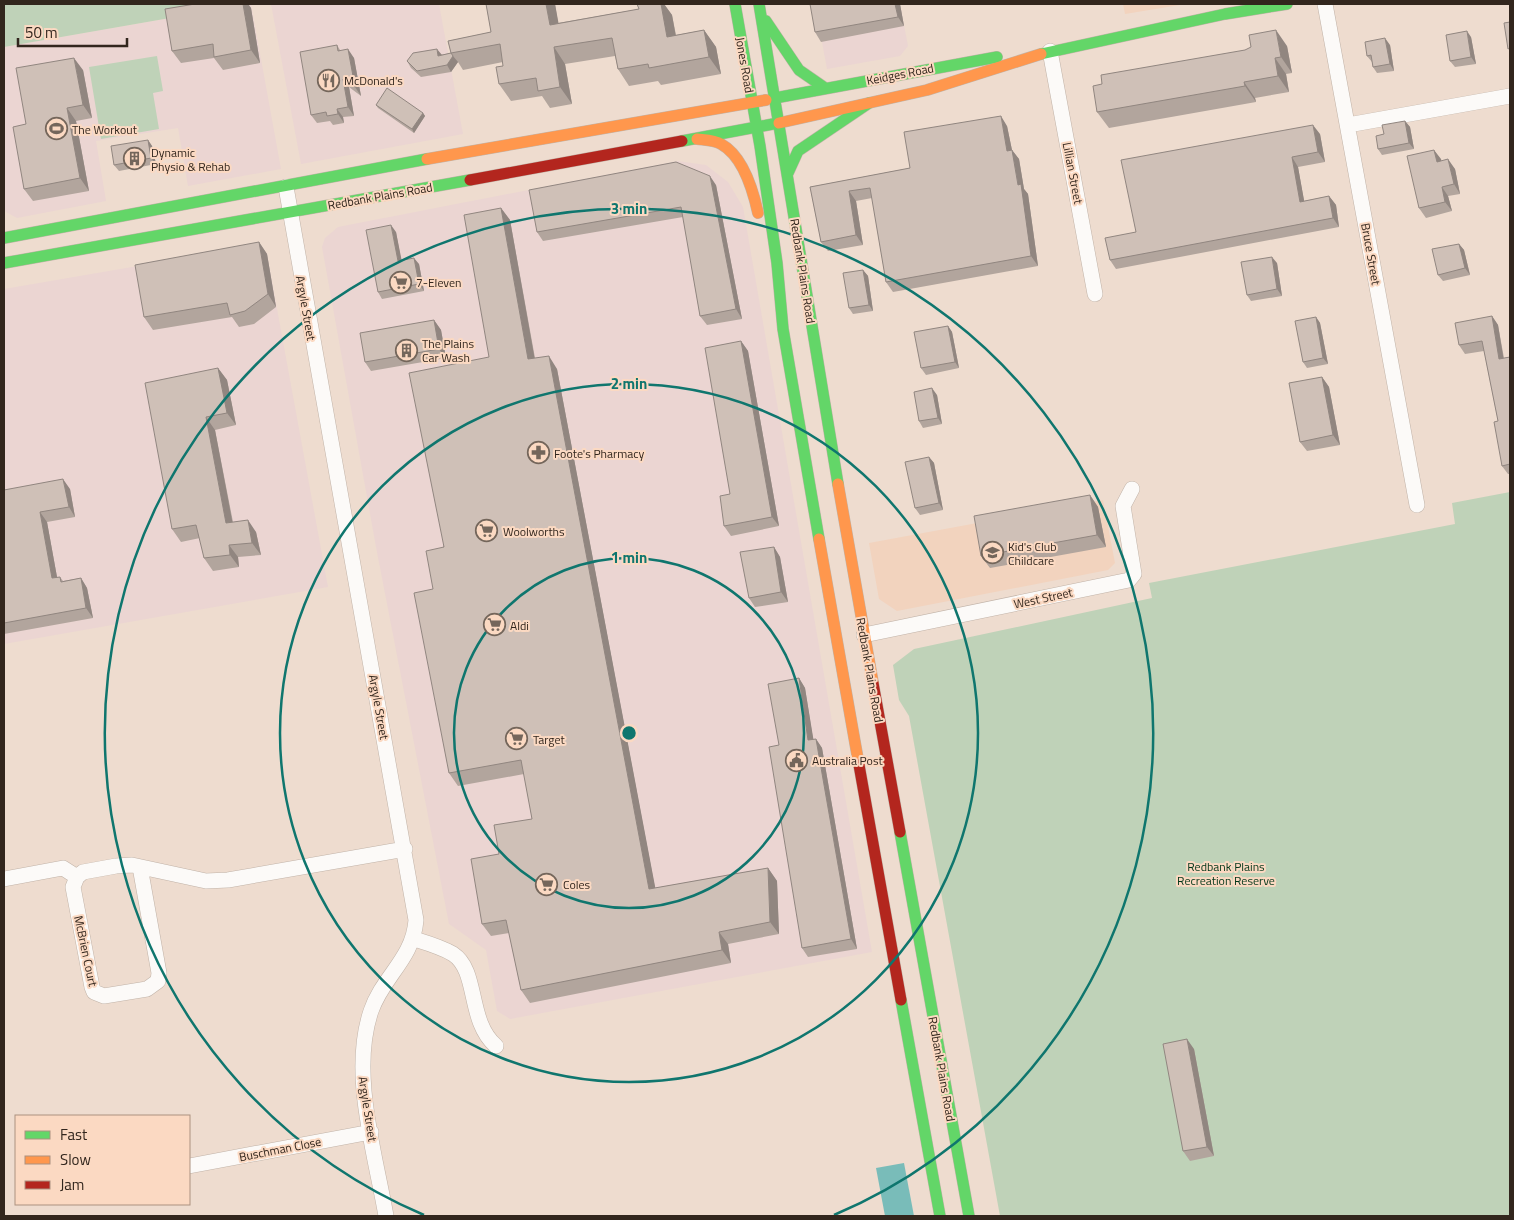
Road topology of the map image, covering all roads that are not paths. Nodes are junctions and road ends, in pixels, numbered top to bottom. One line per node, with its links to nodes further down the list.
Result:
1 (734, 4): 9 (main road, Jones Road)
2 (1287, 4): 5 (main road, Keidges Road)
3 (1326, 4): 12 (street, Bruce Street)
4 (760, 9): 6 (main road); 8 (main road, Jones Road)
5 (1050, 51): 6 (main road, Keidges Road); 10 (main road, Keidges Road); 24 (street, Lillian Street)
6 (825, 88): 8 (main road, Keidges Road)
7 (1510, 96): 12 (street)
8 (775, 98): 9 (main road, Keidges Road); 11 (main road, Redbank Plains Road)
9 (752, 102): 13 (main road, Jones Road); 16 (main road)
10 (869, 103): 11 (main road, Keidges Road); 19 (main road)
11 (779, 122): 13 (main road, Redbank Plains Road); 19 (main road, Redbank Plains Road)
12 (1348, 125): 27 (street, Bruce Street)
13 (757, 127): 14 (main road, Redbank Plains Road); 25 (main road, Redbank Plains Road)
14 (697, 138): 17 (main road, Redbank Plains Road); 25 (main road)
15 (510, 160): 17 (main road)
16 (410, 162): 18 (main road); 20 (main road)
17 (523, 170): 21 (main road, Redbank Plains Road)
18 (428, 171)
19 (788, 173): 28 (main road, Redbank Plains Road)
20 (286, 187): 21 (street, Argyle Street); 22 (main road)
21 (290, 213): 23 (main road, Redbank Plains Road); 29 (street, Argyle Street)
22 (4, 238)
23 (4, 263)
24 (1095, 294)
25 (781, 301): 38 (main road, Redbank Plains Road)
26 (1132, 489): 28 (street, West Street)
27 (1417, 505)
28 (864, 635): 39 (main road, Redbank Plains Road)
29 (405, 849): 30 (street); 33 (street, Argyle Street)
30 (140, 867): 31 (street); 31 (street, McBrien Court)
31 (77, 877): 32 (street)
32 (4, 879)
33 (414, 939): 34 (street); 35 (street, Argyle Street)
34 (496, 1046)
35 (371, 1132): 36 (street, Buschman Close); 37 (street, Argyle Street)
36 (190, 1166)
37 (386, 1216)
38 (940, 1216)
39 (969, 1216)

